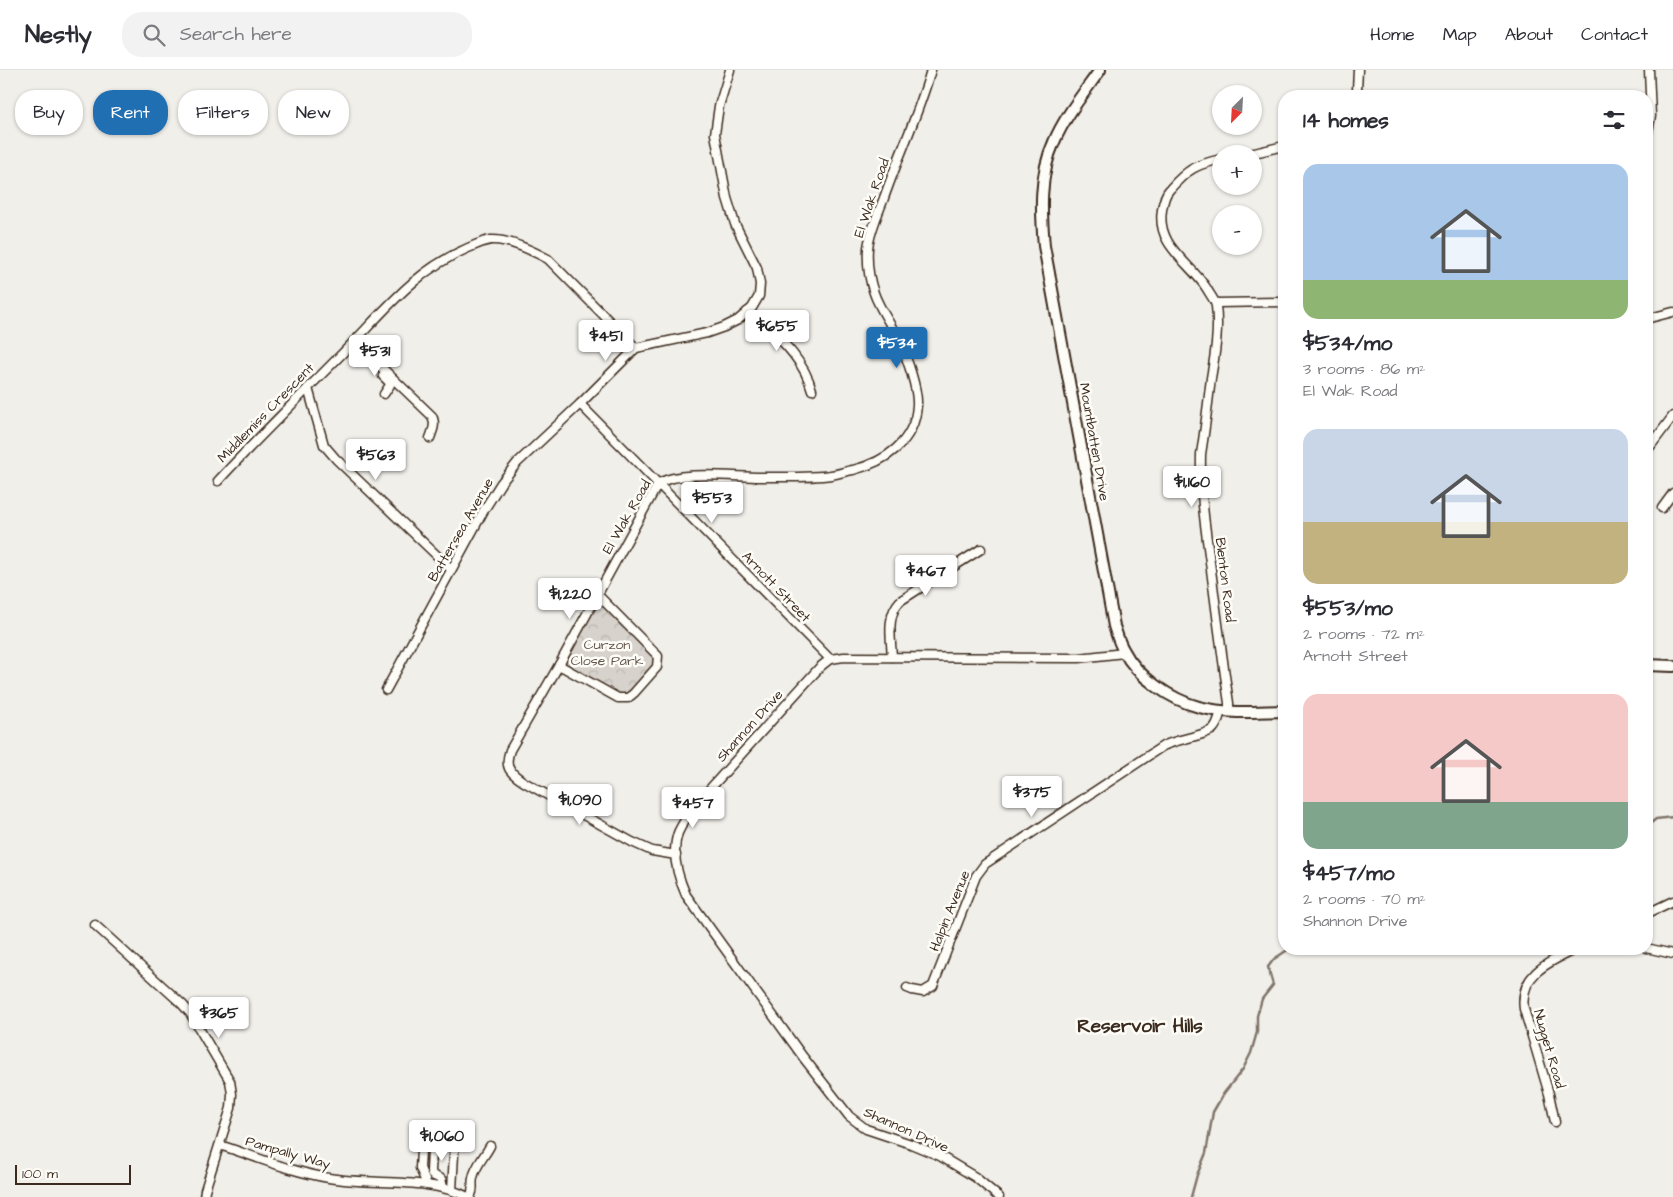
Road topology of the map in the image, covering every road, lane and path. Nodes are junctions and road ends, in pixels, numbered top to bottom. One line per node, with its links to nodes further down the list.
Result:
1 (730, 70): 13 (street)
2 (931, 70): 26 (street, El Wak Road)
3 (1100, 70): 32 (main road, Mountbatten Drive)
4 (1358, 70): 6 (street)
5 (1649, 70): 7 (street)
6 (1357, 90)
7 (1650, 90)
8 (1278, 147): 9 (street)
9 (1262, 151)
10 (1212, 162): 12 (street)
11 (1278, 302): 12 (street)
12 (1216, 303): 39 (street, Blenton Road)
13 (747, 312): 17 (street); 19 (street)
14 (1673, 312): 15 (street)
15 (1653, 317)
16 (352, 343): 17 (street, Middlemiss Crescent); 18 (street, Middlemiss Crescent); 20 (street); 23 (street)
17 (636, 348): 21 (street, Battersea Avenue)
18 (308, 388): 25 (street, Middlemiss Crescent); 30 (street)
19 (812, 390)
20 (384, 394)
21 (580, 404): 26 (street, Arnott Street); 30 (street, Battersea Avenue)
22 (1673, 416): 24 (street)
23 (430, 438)
24 (1653, 443)
25 (218, 481)
26 (658, 484): 31 (street, El Wak Road); 34 (street, Arnott Street)
27 (1673, 493): 28 (street)
28 (1662, 508)
29 (981, 548): 33 (street)
30 (451, 569): 38 (street, Battersea Avenue)
31 (597, 594): 35 (street, El Wak Road); 35 (street)
32 (1124, 653): 33 (street); 39 (main road, Mountbatten Drive)
33 (892, 657): 34 (street)
34 (830, 659): 41 (street, Shannon Drive)
35 (559, 665): 41 (street, El Wak Road)
36 (1653, 665): 37 (main road)
37 (1673, 666)
38 (386, 690)
39 (1225, 711): 40 (main road, Mountbatten Drive); 48 (street, Halpin Avenue)
40 (1278, 711)
41 (676, 855): 60 (street, Shannon Drive)
42 (1673, 901): 43 (street)
43 (1653, 911)
44 (95, 925): 53 (street)
45 (1653, 950): 46 (street)
46 (1673, 954)
47 (1565, 955): 49 (street, Nugget Road)
48 (908, 988)
49 (1555, 1122)
50 (422, 1132): 55 (street)
51 (433, 1132): 56 (street)
52 (455, 1136): 57 (street)
53 (220, 1145): 55 (street, Pampally Way); 58 (street)
54 (490, 1146): 59 (street)
55 (427, 1185): 56 (street, Pampally Way)
56 (443, 1187): 57 (street, Pampally Way)
57 (452, 1190): 59 (street, Pampally Way)
58 (204, 1197)
59 (470, 1197)
60 (999, 1197)

